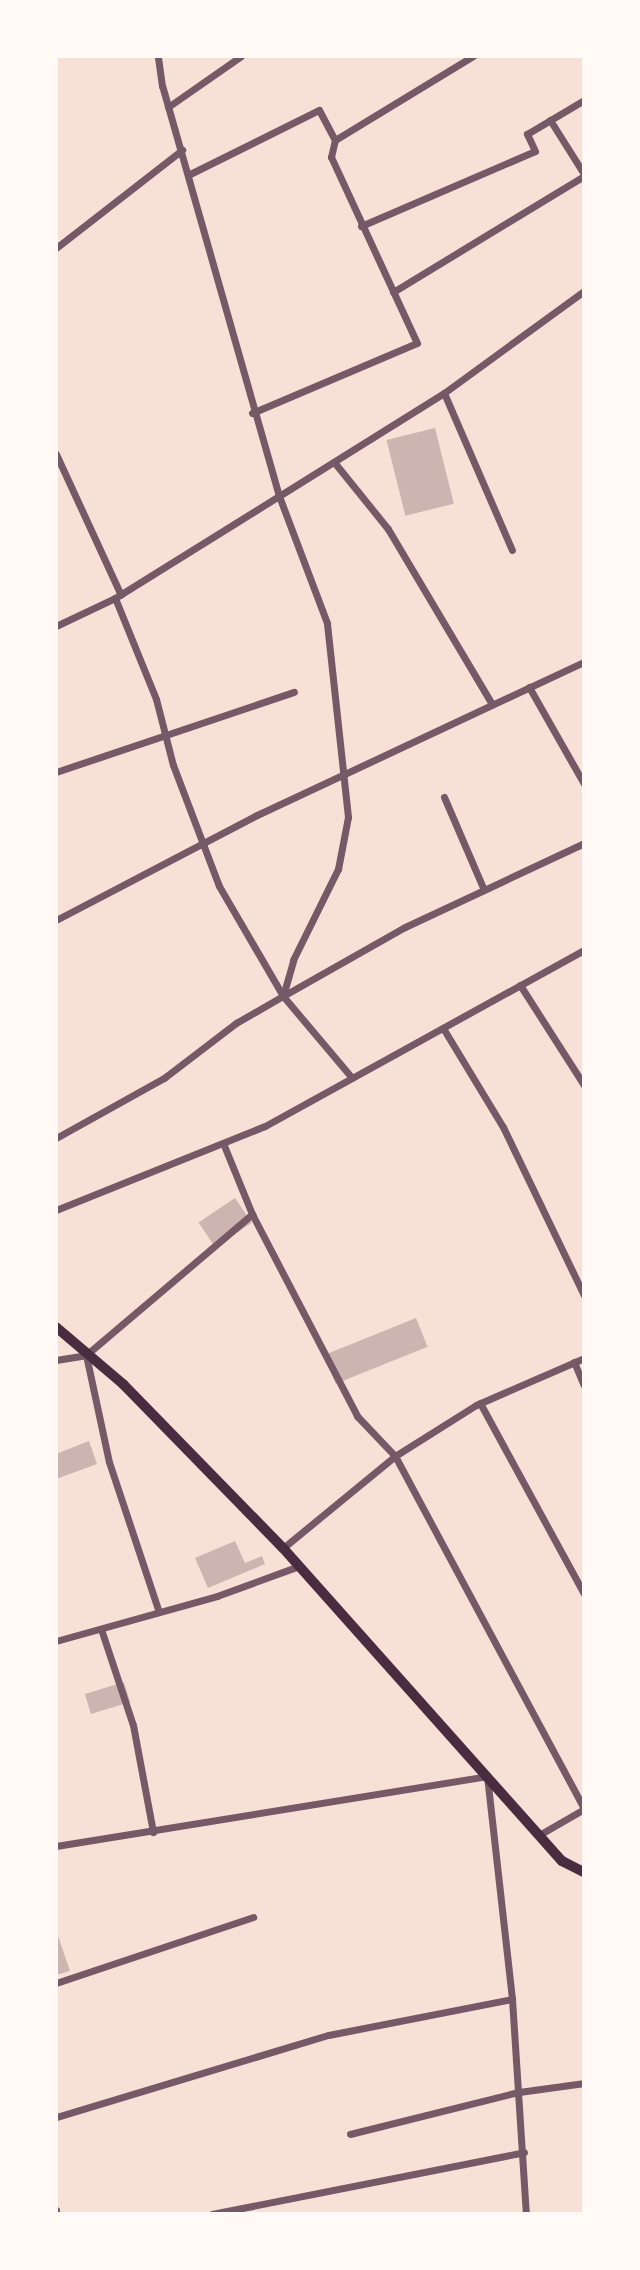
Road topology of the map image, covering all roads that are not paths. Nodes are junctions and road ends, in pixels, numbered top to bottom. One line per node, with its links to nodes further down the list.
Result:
1 (158, 56): 5 (street)
2 (241, 56): 5 (street)
3 (473, 56): 7 (street)
4 (584, 100): 6 (street)
5 (168, 107): 8 (street)
6 (550, 120): 10 (street); 11 (street)
7 (335, 140): 9 (street); 11 (street)
8 (182, 150): 9 (street); 12 (street)
9 (190, 174): 16 (street)
10 (584, 175): 14 (street)
11 (361, 226): 14 (street)
12 (57, 245)
13 (584, 291): 15 (street)
14 (393, 292): 16 (street)
15 (444, 393): 18 (street); 20 (street)
16 (252, 413): 19 (street)
17 (56, 454): 21 (street)
18 (334, 463): 19 (street); 26 (street)
19 (279, 496): 21 (street); 29 (street)
20 (512, 550)
21 (118, 597): 22 (street); 27 (street)
22 (56, 626)
23 (584, 662): 24 (street)
24 (529, 687): 26 (street); 30 (street)
25 (294, 692): 27 (street)
26 (492, 704): 29 (street)
27 (166, 737): 28 (street); 32 (street)
28 (56, 772)
29 (346, 773): 32 (street); 38 (street)
30 (584, 784)
31 (444, 797): 34 (street)
32 (206, 842): 35 (street); 38 (street)
33 (584, 843): 34 (street)
34 (484, 890): 38 (street)
35 (56, 920)
36 (584, 950): 37 (street)
37 (520, 985): 39 (street); 41 (street)
38 (283, 996): 40 (street); 42 (street)
39 (443, 1028): 40 (street); 46 (street)
40 (352, 1079): 43 (street)
41 (584, 1085)
42 (56, 1138)
43 (223, 1143): 44 (street); 45 (street)
44 (56, 1210)
45 (252, 1214): 48 (street); 54 (street)
46 (584, 1295)
47 (56, 1327): 48 (main road)
48 (86, 1355): 50 (street); 55 (main road); 58 (street)
49 (584, 1358): 51 (street)
50 (56, 1360)
51 (574, 1362): 52 (street); 53 (street)
52 (584, 1385)
53 (481, 1403): 54 (street); 57 (street)
54 (396, 1456): 55 (street); 62 (street)
55 (283, 1548): 56 (main road)
56 (299, 1566): 58 (street); 61 (main road)
57 (584, 1594)
58 (159, 1612): 59 (street)
59 (101, 1629): 60 (street); 63 (street)
60 (56, 1641)
61 (486, 1776): 63 (street); 64 (main road); 69 (street)
62 (584, 1808): 64 (street)
63 (153, 1832): 65 (street)
64 (539, 1835): 66 (main road)
65 (56, 1846)
66 (584, 1872)
67 (253, 1917): 68 (street)
68 (56, 1983)
69 (512, 1999): 71 (street); 72 (street)
70 (584, 2083): 71 (street)
71 (519, 2092): 73 (street); 74 (street)
72 (56, 2117)
73 (350, 2134)
74 (524, 2152): 75 (street); 77 (street)
75 (239, 2210): 76 (street)
76 (212, 2214)
77 (526, 2214)

